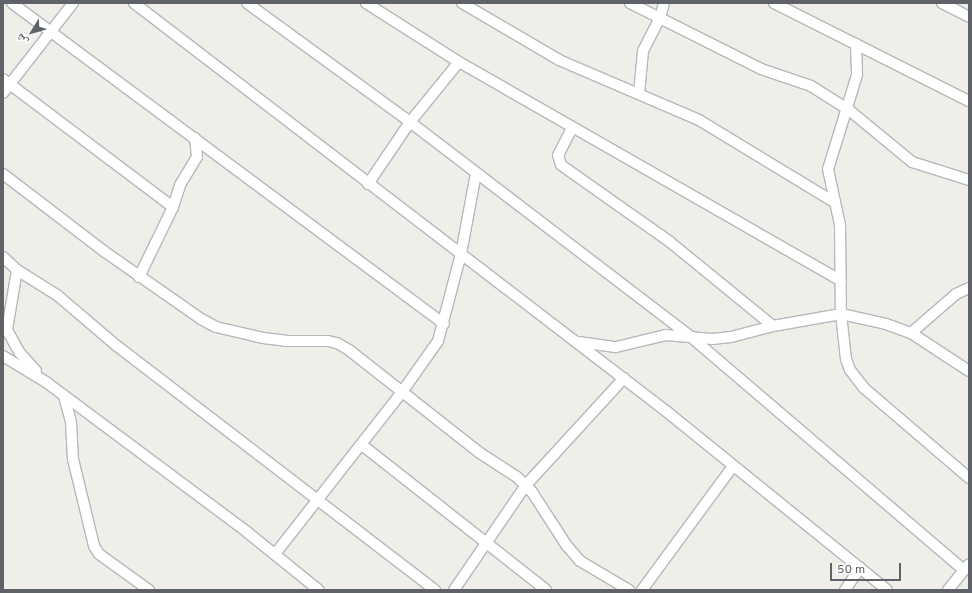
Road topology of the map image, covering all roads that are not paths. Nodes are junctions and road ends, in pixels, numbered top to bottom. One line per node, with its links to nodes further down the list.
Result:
1 (12, 3): 13 (street)
2 (73, 3): 13 (street)
3 (134, 3): 27 (street)
4 (247, 3): 21 (street)
5 (366, 3): 15 (street)
6 (462, 3): 18 (street)
7 (630, 3): 12 (street)
8 (664, 3): 12 (street)
9 (774, 3): 14 (street)
10 (946, 4): 11 (street)
11 (969, 17)
12 (660, 18): 18 (street); 20 (street)
13 (51, 32): 16 (street); 23 (street)
14 (856, 44): 19 (street); 20 (street)
15 (459, 62): 21 (street); 22 (street)
16 (7, 82): 17 (street); 29 (street)
17 (3, 94)
18 (639, 94): 28 (street)
19 (969, 101)
20 (849, 110): 26 (street); 28 (street)
21 (410, 122): 24 (street); 27 (street)
22 (572, 128): 34 (street); 38 (street)
23 (195, 138): 29 (street); 37 (street)
24 (476, 172): 30 (street); 40 (street)
25 (3, 174): 33 (street)
26 (969, 180)
27 (368, 184): 30 (street)
28 (834, 202): 34 (street)
29 (173, 207): 33 (street)
30 (462, 254): 37 (street); 41 (street)
31 (3, 257): 32 (street)
32 (17, 270): 45 (street); 52 (street)
33 (139, 276): 46 (street)
34 (841, 281): 36 (street)
35 (969, 288): 39 (street)
36 (841, 314): 38 (street); 39 (street); 50 (street)
37 (444, 324): 46 (street)
38 (773, 326): 40 (street)
39 (911, 333): 43 (street)
40 (691, 336): 41 (street); 55 (street)
41 (577, 342): 44 (street)
42 (3, 356): 45 (street)
43 (969, 371)
44 (624, 378): 49 (street); 51 (street)
45 (46, 382): 47 (street)
46 (402, 392): 48 (street); 51 (street)
47 (64, 396): 54 (street); 57 (street)
48 (362, 445): 52 (street); 53 (street)
49 (733, 466): 56 (street); 63 (street)
50 (969, 478)
51 (526, 485): 53 (street); 62 (street)
52 (318, 500): 54 (street); 59 (street)
53 (487, 542): 60 (street); 61 (street)
54 (275, 554): 58 (street)
55 (966, 567): 66 (street)
56 (860, 568): 64 (street); 65 (street)
57 (149, 590)
58 (319, 590)
59 (435, 590)
60 (454, 590)
61 (546, 590)
62 (629, 590)
63 (642, 590)
64 (845, 590)
65 (887, 590)
66 (948, 590)

